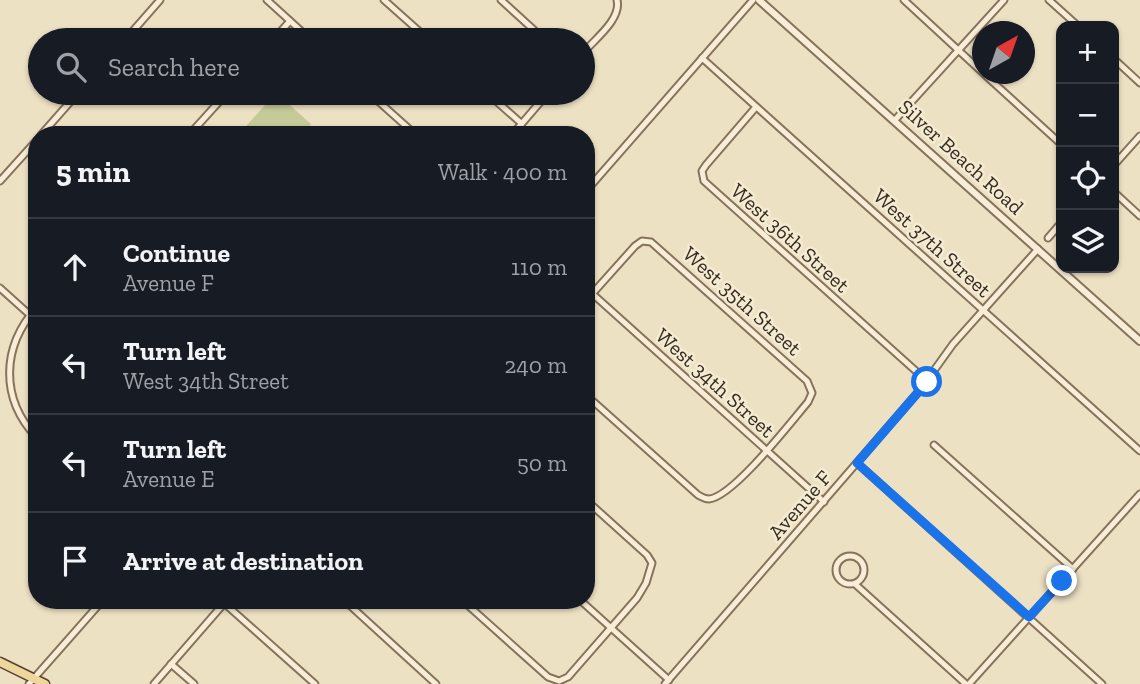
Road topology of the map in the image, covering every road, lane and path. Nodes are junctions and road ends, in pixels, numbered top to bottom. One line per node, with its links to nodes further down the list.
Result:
1 (160, 0): 13 (street)
2 (267, 0): 11 (street)
3 (384, 0): 16 (street)
4 (500, 0): 17 (street)
5 (753, 0): 20 (street)
6 (759, 0): 31 (street, Silver Beach Road)
7 (904, 0): 19 (street)
8 (1004, 0): 19 (street)
9 (1049, 0): 12 (street)
10 (618, 3): 18 (street)
11 (290, 21): 14 (street); 15 (street)
12 (1072, 21)
13 (136, 28)
14 (284, 28)
15 (298, 28)
16 (416, 28)
17 (532, 28)
18 (595, 39)
19 (958, 50): 21 (street); 31 (street)
20 (702, 58): 30 (street, West 37th Street); 41 (street)
21 (972, 63)
22 (1119, 64): 23 (street)
23 (1140, 83)
24 (995, 84): 37 (street)
25 (67, 105): 33 (street)
26 (216, 105): 34 (street)
27 (382, 105): 35 (street)
28 (501, 105): 32 (street)
29 (538, 105): 32 (street)
30 (756, 107): 50 (street, West 37th Street); 54 (street, West 36th Street)
31 (894, 121): 46 (street, Silver Beach Road)
32 (522, 124)
33 (49, 126)
34 (197, 126)
35 (406, 126)
36 (1140, 136): 39 (street)
37 (1056, 139)
38 (28, 150): 40 (street)
39 (1119, 159)
40 (0, 181)
41 (595, 181)
42 (1119, 197): 43 (street)
43 (1140, 216)
44 (1056, 229): 45 (street)
45 (1048, 238)
46 (1038, 249): 50 (street, Avenue F); 53 (street, Silver Beach Road)
47 (0, 288): 51 (street)
48 (595, 291): 58 (street, West 35th Street)
49 (595, 297): 58 (street, West 34th Street)
50 (983, 311): 54 (street, Avenue F); 59 (street, West 37th Street)
51 (28, 313)
52 (28, 318): 56 (street)
53 (1140, 341)
54 (927, 382): 60 (street, Avenue F)
55 (595, 403): 58 (street)
56 (28, 429)
57 (934, 444): 64 (street)
58 (766, 450): 62 (street, West 34th Street)
59 (1140, 451)
60 (857, 463): 62 (street, Avenue F); 72 (street)
61 (1140, 495): 64 (street)
62 (824, 502): 77 (street, Avenue F)
63 (595, 508): 73 (street)
64 (1073, 569): 72 (street)
65 (855, 584): 65 (street); 83 (street)
66 (95, 609): 76 (street)
67 (220, 609): 75 (street)
68 (234, 609): 81 (street)
69 (354, 609): 82 (street)
70 (472, 609): 73 (street)
71 (590, 609): 73 (street)
72 (1029, 617): 83 (street); 84 (street)
73 (611, 628): 77 (street)
74 (0, 662): 76 (main road)
75 (171, 664): 79 (street); 80 (street)
76 (32, 681): 78 (main road)
77 (667, 682)
78 (45, 684)
79 (153, 684)
80 (194, 684)
81 (314, 684)
82 (436, 684)
83 (967, 684)
84 (1102, 684)

